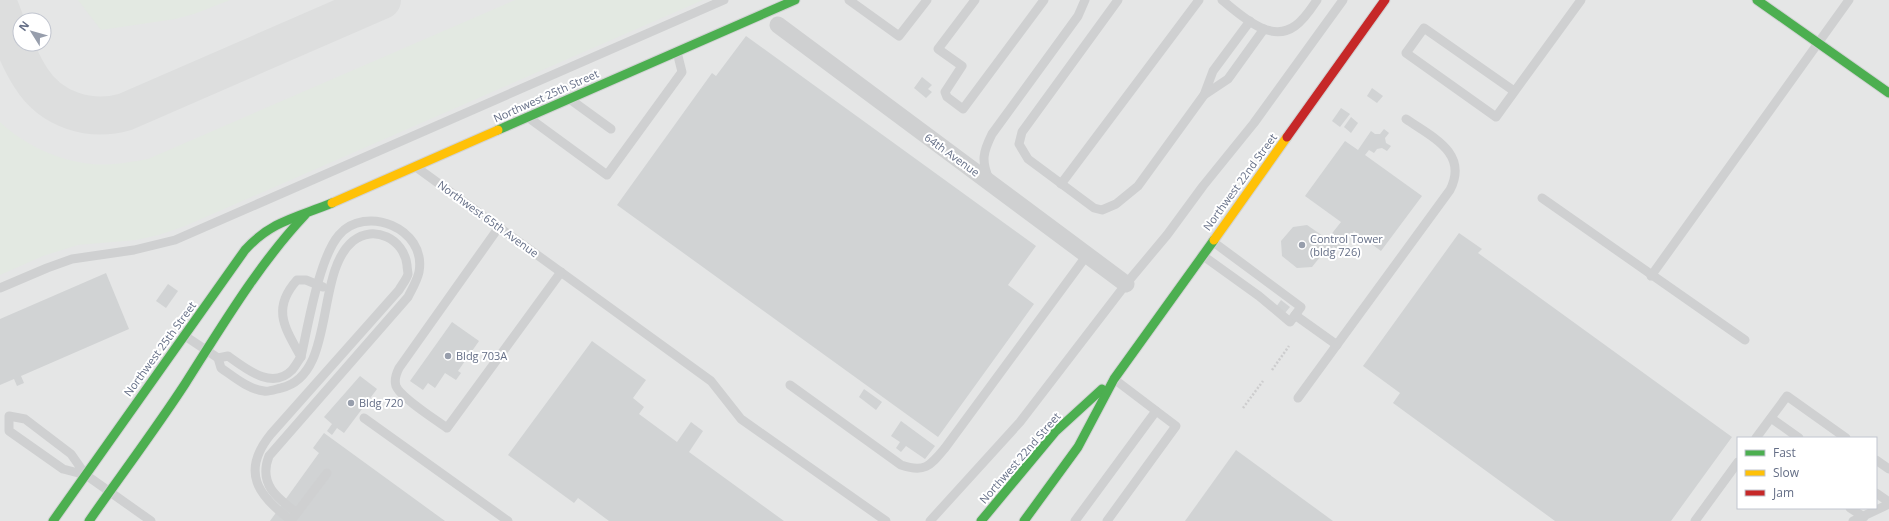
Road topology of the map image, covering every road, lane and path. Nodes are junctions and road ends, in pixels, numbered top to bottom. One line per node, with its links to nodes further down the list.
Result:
1 (724, 0): 42 (lane)
2 (795, 0): 21 (street, Northwest 25th Street)
3 (849, 0): 4 (lane)
4 (926, 0)
5 (975, 0): 6 (lane)
6 (1044, 0)
7 (1084, 0): 30 (lane)
8 (1118, 0): 31 (lane)
9 (1199, 0): 31 (lane)
10 (1222, 0): 17 (lane)
11 (1317, 0): 19 (lane)
12 (1343, 0): 40 (lane)
13 (1385, 0): 35 (street, Northwest 22nd Street)
14 (1581, 0): 22 (lane)
15 (1758, 0): 20 (street)
16 (1849, 0): 20 (lane)
17 (1250, 21): 19 (lane); 24 (lane)
18 (778, 25): 30 (street, 64th Avenue)
19 (1264, 29): 24 (lane)
20 (1818, 42): 23 (street); 39 (lane)
21 (677, 52): 25 (street, Northwest 25th Street); 26 (lane)
22 (1514, 92): 22 (lane)
23 (1889, 93)
24 (1204, 95): 31 (lane)
25 (570, 99): 26 (street, Northwest 25th Street); 28 (lane)
26 (528, 117): 29 (street, Northwest 25th Street)
27 (1406, 119): 47 (lane)
28 (611, 129)
29 (415, 166): 33 (street, Northwest 25th Street); 34 (lane, Northwest 65th Avenue)
30 (991, 184): 36 (street, 64th Avenue)
31 (1061, 184)
32 (1542, 198): 39 (lane)
33 (306, 214): 45 (street, Northwest 25th Street); 49 (street, Northwest 25th Street)
34 (498, 227): 38 (lane, Northwest 65th Avenue); 38 (lane)
35 (1212, 241): 37 (street, Northwest 22nd Street); 44 (lane)
36 (1087, 255): 40 (street, 64th Avenue); 55 (lane)
37 (1202, 255): 44 (lane); 53 (street, Northwest 22nd Street)
38 (561, 272): 80 (lane, Northwest 65th Avenue)
39 (1651, 276): 46 (lane)
40 (1126, 284): 81 (lane)
41 (318, 285): 43 (lane); 50 (lane); 50 (lane); 72 (lane)
42 (0, 288)
43 (330, 290): 51 (lane); 72 (lane)
44 (1295, 315): 47 (lane)
45 (185, 336): 49 (lane); 68 (street, Northwest 25th Street)
46 (1746, 340)
47 (1338, 345): 56 (lane)
48 (1289, 346): 52 (path)
49 (206, 350): 51 (lane); 69 (street, Northwest 25th Street)
50 (301, 357): 51 (lane)
51 (218, 358)
52 (1272, 370)
53 (1114, 379): 58 (lane); 82 (street, Northwest 22nd Street); 83 (street, Northwest 22nd Street)
54 (1263, 381): 57 (path)
55 (790, 385)
56 (1298, 398)
57 (1243, 408)
58 (1156, 411): 84 (lane); 85 (lane)
59 (364, 418): 79 (lane)
60 (1771, 418): 61 (lane); 62 (lane); 63 (lane)
61 (1757, 437)
62 (1798, 437)
63 (1845, 437)
64 (1877, 461): 66 (lane)
65 (1737, 463): 86 (lane)
66 (1889, 469)
67 (327, 473): 74 (lane)
68 (86, 476): 68 (lane); 69 (lane); 76 (street, Northwest 25th Street)
69 (109, 492): 77 (street, Northwest 25th Street); 78 (lane)
70 (1877, 494): 71 (lane)
71 (1889, 503): 75 (lane)
72 (281, 507): 74 (lane)
73 (1851, 509): 75 (lane)
74 (293, 518)
75 (1864, 518): 87 (lane)
76 (52, 521)
77 (89, 521)
78 (151, 521)
79 (508, 521)
80 (886, 521)
81 (930, 521)
82 (981, 521)
83 (1024, 521)
84 (1075, 521)
85 (1107, 521)
86 (1695, 521)
87 (1853, 521)

